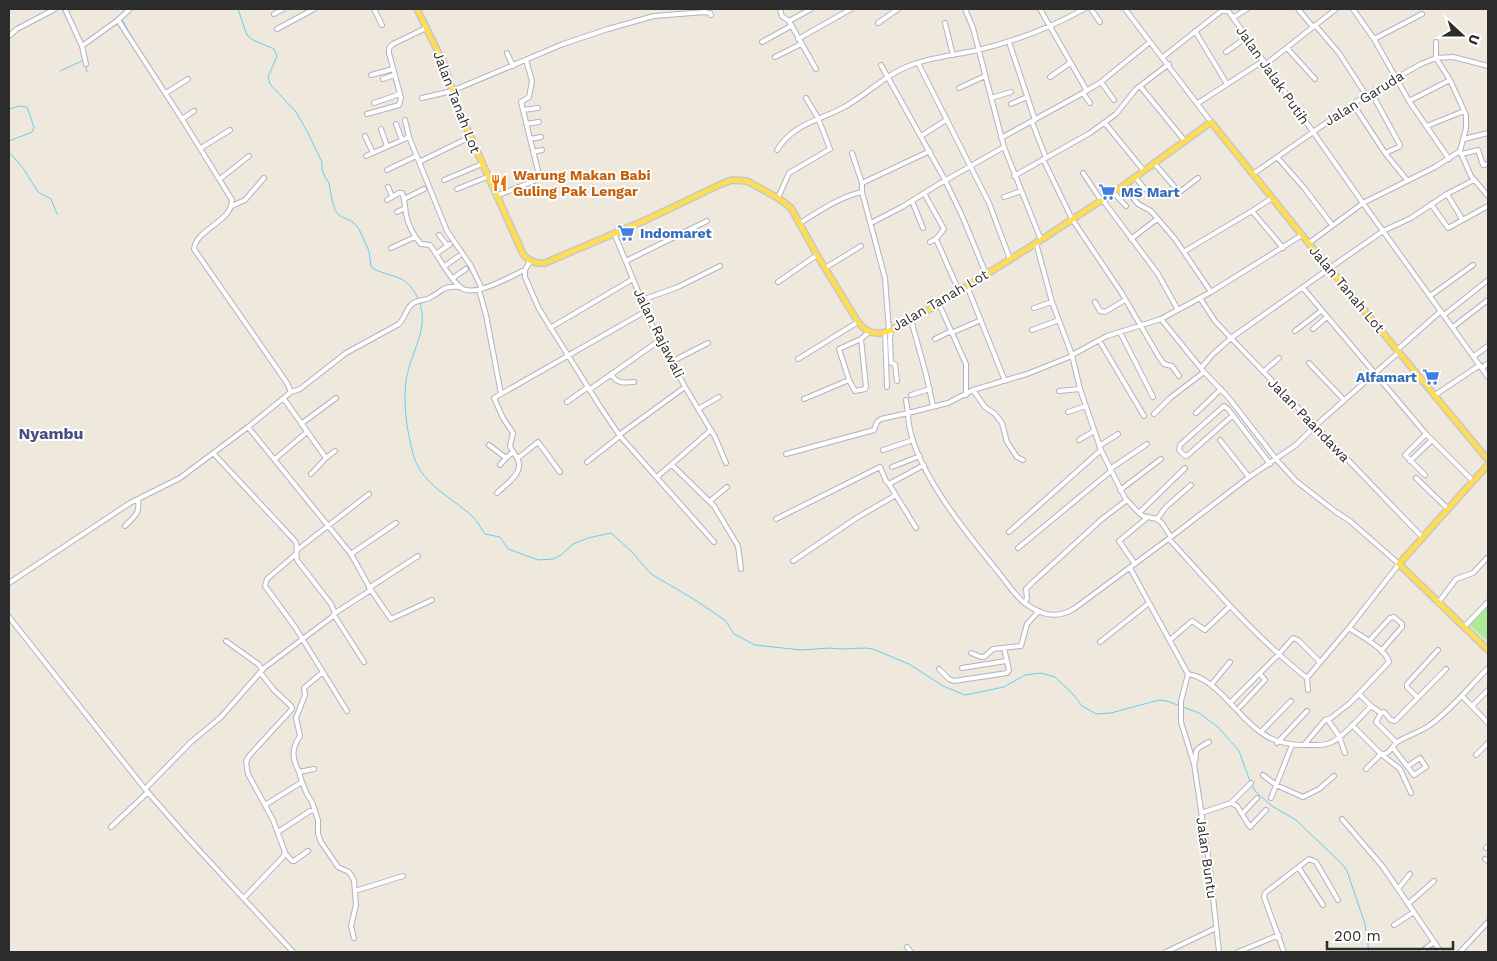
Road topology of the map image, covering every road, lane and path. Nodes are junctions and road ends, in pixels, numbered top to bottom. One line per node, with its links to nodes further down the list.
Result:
1 (55, 9): 38 (street)
2 (65, 9): 47 (street)
3 (130, 9): 26 (street)
4 (283, 9): 22 (street)
5 (314, 9): 36 (street)
6 (374, 9): 31 (street)
7 (417, 9): 34 (main road, Jalan Tanah Lot)
8 (780, 9): 27 (street)
9 (811, 9): 27 (street)
10 (851, 9): 40 (street)
11 (898, 9): 29 (street)
12 (965, 9): 49 (street)
13 (1040, 9): 35 (street)
14 (1084, 9): 35 (street)
15 (1091, 9): 28 (street)
16 (1125, 9): 44 (street)
17 (1247, 9): 25 (street)
18 (1298, 9): 33 (street)
19 (1336, 9): 33 (street)
20 (1353, 9): 41 (street)
21 (1227, 10): 25 (street, Jalan Jalak Putih); 37 (street, Jalan Jalak Putih)
22 (274, 14)
23 (1422, 14): 41 (street)
24 (711, 16): 56 (street)
25 (1234, 17): 39 (street, Jalan Jalak Putih)
26 (120, 18): 47 (street); 85 (street)
27 (789, 21): 32 (street)
28 (1100, 22)
29 (878, 23)
30 (945, 23): 52 (street)
31 (382, 25)
32 (791, 26): 40 (street); 42 (street)
33 (1314, 26): 48 (street); 87 (street)
34 (426, 28): 65 (street); 81 (main road, Jalan Tanah Lot)
35 (1049, 28): 43 (street); 59 (street)
36 (277, 29)
37 (1195, 31): 54 (street, Jalan Jalak Putih); 78 (street)
38 (9, 36)
39 (1247, 37): 50 (street); 58 (street, Jalan Jalak Putih)
40 (798, 39): 46 (street)
41 (1374, 39): 72 (street)
42 (762, 42)
43 (1009, 42): 49 (street); 88 (street)
44 (1150, 42): 54 (street); 77 (street)
45 (1436, 42): 55 (street)
46 (801, 44): 53 (street); 66 (street)
47 (82, 45): 60 (street)
48 (1287, 48): 58 (street); 75 (street)
49 (978, 50): 52 (street); 69 (street)
50 (1226, 52)
51 (507, 53): 63 (street)
52 (953, 55): 57 (street)
53 (775, 57)
54 (1163, 57): 61 (street)
55 (1436, 58): 64 (street, Jalan Garuda); 72 (street, Jalan Garuda); 76 (street)
56 (526, 60): 63 (street); 100 (street)
57 (918, 62): 70 (street); 107 (street)
58 (1265, 62): 78 (street); 117 (street, Jalan Jalak Putih)
59 (1070, 63): 71 (street); 83 (street)
60 (86, 64)
61 (1169, 64): 79 (street); 96 (street)
62 (881, 65): 70 (street)
63 (513, 66): 81 (street)
64 (1488, 66)
65 (393, 69): 67 (street); 68 (street)
66 (816, 69)
67 (371, 75)
68 (394, 75): 74 (street); 86 (street)
69 (985, 76): 80 (street); 91 (street)
70 (887, 77): 105 (street); 120 (street)
71 (1050, 77)
72 (1396, 77): 84 (street, Jalan Garuda); 93 (street)
73 (188, 79): 85 (street)
74 (383, 79)
75 (1315, 79)
76 (1450, 80): 93 (street); 101 (street)
77 (1101, 82): 83 (street); 92 (street)
78 (1227, 84): 96 (street)
79 (1140, 86): 111 (street); 127 (street)
80 (959, 88)
81 (452, 91): 89 (street); 122 (main road, Jalan Tanah Lot)
82 (1011, 92): 91 (street)
83 (1085, 92): 95 (street); 108 (street)
84 (1371, 92): 87 (street, Jalan Garuda); 139 (street)
85 (166, 93): 104 (street)
86 (400, 94): 94 (street); 103 (street)
87 (1366, 95): 98 (street, Jalan Garuda)
88 (1027, 97): 97 (street); 108 (street)
89 (422, 98)
90 (806, 98): 105 (street)
91 (991, 98): 124 (street)
92 (1114, 100)
93 (1409, 101): 114 (street)
94 (374, 103)
95 (1090, 103)
96 (1198, 103): 110 (street)
97 (1011, 104)
98 (1353, 104): 117 (street, Jalan Garuda); 139 (street)
99 (538, 108): 100 (street)
100 (523, 110): 113 (street)
101 (1464, 110): 114 (street); 128 (street)
102 (194, 111): 104 (street)
103 (368, 114)
104 (182, 118): 131 (street)
105 (818, 118): 133 (street); 182 (street)
106 (405, 120): 121 (street)
107 (946, 120): 120 (street); 150 (street)
108 (1034, 121): 124 (street); 144 (street)
109 (538, 122): 113 (street)
110 (1211, 122): 127 (main road, Jalan Tanah Lot); 154 (main road, Jalan Tanah Lot)
111 (1105, 123): 144 (street); 152 (street)
112 (396, 124): 126 (street)
113 (526, 124): 125 (street)
114 (1427, 126): 145 (street)
115 (380, 128): 129 (street)
116 (230, 130): 131 (street)
117 (1313, 131): 143 (street, Jalan Garuda); 188 (street, Jalan Jalak Putih)
118 (1488, 133): 128 (street)
119 (365, 136): 137 (street)
120 (921, 136): 134 (street)
121 (409, 137): 126 (street); 142 (street)
122 (470, 137): 146 (street); 148 (main road, Jalan Tanah Lot)
123 (541, 137): 125 (street)
124 (1001, 138): 130 (street)
125 (530, 139): 135 (street)
126 (402, 140): 129 (street)
127 (1184, 140): 147 (main road, Jalan Tanah Lot)
128 (1464, 140): 136 (street)
129 (387, 146): 137 (street)
130 (1004, 147): 150 (street); 156 (street)
131 (201, 148): 161 (street)
132 (542, 150): 135 (street)
133 (777, 150)
134 (930, 150): 163 (street); 167 (street)
135 (533, 152): 155 (street)
136 (1461, 152): 145 (street); 149 (street); 165 (street)
137 (373, 153): 141 (street)
138 (852, 153): 167 (street)
139 (1385, 153): 164 (street)
140 (249, 156): 161 (street)
141 (366, 156)
142 (416, 156): 146 (street); 151 (street)
143 (1277, 156): 154 (street, Jalan Garuda); 202 (street)
144 (1044, 158): 156 (street); 196 (street)
145 (1449, 159): 164 (street)
146 (419, 162): 239 (street)
147 (1154, 163): 152 (main road, Jalan Tanah Lot); 160 (street)
148 (482, 164): 157 (main road, Jalan Tanah Lot); 162 (street)
149 (1488, 164)
150 (970, 167): 163 (street); 221 (street)
151 (387, 170)
152 (1144, 171): 158 (main road, Jalan Tanah Lot)
153 (1082, 172): 186 (street)
154 (1253, 174): 183 (main road, Jalan Tanah Lot)
155 (539, 175)
156 (1014, 176): 172 (street)
157 (487, 177): 171 (street); 179 (main road, Jalan Tanah Lot)
158 (1135, 177): 168 (main road, Jalan Tanah Lot); 173 (street)
159 (264, 178): 190 (street)
160 (1198, 178)
161 (220, 179): 190 (street)
162 (444, 180)
163 (945, 180): 176 (street); 231 (street)
164 (1407, 180): 188 (street)
165 (1474, 180): 177 (street); 180 (street)
166 (534, 181): 179 (street)
167 (862, 183): 174 (street)
168 (1123, 186): 175 (main road, Jalan Tanah Lot); 197 (street)
169 (388, 188): 178 (street)
170 (424, 189): 184 (street)
171 (457, 189)
172 (1021, 191): 181 (street); 211 (street)
173 (1150, 191)
174 (862, 192): 200 (street); 201 (street)
175 (1113, 192): 186 (main road, Jalan Tanah Lot); 191 (street)
176 (924, 193): 187 (street); 210 (street)
177 (1447, 194): 189 (street); 198 (street)
178 (392, 196): 184 (street); 185 (street)
179 (496, 196): 222 (main road, Jalan Tanah Lot)
180 (1488, 196)
181 (1004, 197)
182 (778, 198): 200 (main road); 205 (main road)
183 (1272, 198): 194 (street); 207 (main road, Jalan Tanah Lot)
184 (404, 199): 193 (street)
185 (387, 200)
186 (1101, 200): 196 (main road, Jalan Tanah Lot); 209 (street)
187 (912, 201): 201 (street); 203 (street)
188 (1363, 203): 202 (street); 204 (street, Jalan Jalak Putih)
189 (1432, 204): 198 (street); 204 (street)
190 (232, 206): 307 (street)
191 (1126, 206)
192 (1488, 206): 198 (street)
193 (405, 208): 195 (street); 208 (street)
194 (1252, 211): 216 (street); 217 (street)
195 (397, 212)
196 (1072, 219): 211 (main road, Jalan Tanah Lot); 245 (street)
197 (1157, 219): 209 (street); 217 (street)
198 (1462, 219)
199 (707, 221): 223 (street)
200 (800, 223): 219 (main road)
201 (871, 223): 266 (street)
202 (1332, 225): 213 (street)
203 (923, 228)
204 (1383, 231): 228 (street); 242 (street, Jalan Jalak Putih)
205 (614, 233): 222 (main road); 223 (street, Jalan Rajawali)
206 (439, 235): 218 (street)
207 (1302, 236): 213 (main road, Jalan Tanah Lot); 216 (street)
208 (415, 237): 215 (street); 218 (street)
209 (1131, 238): 251 (street)
210 (936, 239): 212 (street); 240 (street)
211 (1038, 241): 221 (main road, Jalan Tanah Lot); 247 (street)
212 (930, 242)
213 (1309, 244): 228 (main road, Jalan Tanah Lot)
214 (861, 246): 227 (street)
215 (391, 248)
216 (1283, 248): 241 (street)
217 (1185, 251): 241 (street)
218 (436, 254): 225 (street)
219 (817, 255): 227 (main road); 235 (street)
220 (459, 256): 225 (street)
221 (1010, 259): 231 (main road, Jalan Tanah Lot)
222 (530, 261): 230 (street)
223 (626, 261): 233 (street, Jalan Rajawali)
224 (1473, 265): 242 (street)
225 (445, 266): 232 (street)
226 (720, 266): 244 (street)
227 (825, 268): 260 (main road)
228 (1330, 268): 238 (street); 278 (main road, Jalan Tanah Lot)
229 (466, 269): 232 (street)
230 (526, 270): 239 (street); 263 (street)
231 (986, 274): 236 (main road, Jalan Tanah Lot)
232 (453, 278): 237 (street)
233 (633, 279): 244 (street, Jalan Rajawali); 263 (street)
234 (1488, 280): 254 (street)
235 (778, 282)
236 (967, 286): 240 (main road, Jalan Tanah Lot); 258 (street)
237 (460, 287): 239 (street); 307 (street)
238 (1303, 288): 252 (street); 271 (street)
239 (481, 289): 308 (street)
240 (959, 291): 249 (main road, Jalan Tanah Lot)
241 (1211, 292): 243 (street)
242 (1430, 296): 254 (street, Jalan Jalak Putih)
243 (1200, 298): 251 (street); 271 (street, Jalan Paandawa)
244 (642, 300): 253 (street, Jalan Rajawali)
245 (1125, 300): 248 (street); 261 (street)
246 (1488, 300): 262 (street)
247 (1052, 302): 250 (street); 259 (street)
248 (1095, 302)
249 (939, 304): 257 (main road, Jalan Tanah Lot); 269 (street)
250 (1034, 308)
251 (1178, 310): 256 (street)
252 (1321, 310): 255 (street); 267 (street)
253 (646, 311): 274 (street, Jalan Rajawali); 279 (street)
254 (1442, 313): 262 (street, Jalan Jalak Putih); 278 (street)
255 (1327, 317): 264 (street); 291 (street)
256 (1161, 319): 261 (street); 288 (street)
257 (911, 320): 266 (main road, Jalan Tanah Lot); 302 (street)
258 (981, 320): 269 (street); 297 (street)
259 (1059, 320): 265 (street); 280 (street)
260 (858, 322): 268 (main road); 283 (street)
261 (1142, 326): 270 (street); 293 (street)
262 (1452, 327): 281 (street, Jalan Jalak Putih)
263 (550, 328): 279 (street)
264 (1313, 328)
265 (1032, 330)
266 (888, 331): 268 (main road, Jalan Tanah Lot); 296 (street); 300 (street)
267 (1295, 331)
268 (869, 332): 272 (street)
269 (951, 332): 273 (street); 310 (street)
270 (1120, 332): 275 (street); 313 (street)
271 (1231, 338): 288 (street); 290 (street, Jalan Paandawa)
272 (861, 339): 295 (street); 295 (street)
273 (935, 339)
274 (660, 340): 284 (street, Jalan Rajawali); 292 (street)
275 (1099, 340): 280 (street); 327 (street)
276 (708, 343): 284 (street)
277 (1488, 346): 281 (street)
278 (1398, 350): 291 (street); 311 (main road, Jalan Tanah Lot)
279 (567, 355): 301 (street); 308 (street)
280 (1072, 356): 297 (street); 303 (street)
281 (1474, 356): 287 (street, Jalan Jalak Putih)
282 (1279, 358): 290 (street)
283 (798, 359)
284 (671, 362): 299 (street, Jalan Rajawali)
285 (1309, 363): 318 (street)
286 (1488, 363): 287 (street)
287 (1481, 366): 294 (street, Jalan Jalak Putih); 311 (street)
288 (1201, 368): 289 (street)
289 (1204, 372): 304 (street); 326 (street)
290 (1263, 372): 330 (street, Jalan Paandawa)
291 (1374, 373): 318 (street); 336 (street)
292 (611, 374): 298 (street); 301 (street)
293 (1178, 376)
294 (1488, 376)
295 (848, 380): 316 (street)
296 (896, 381)
297 (1005, 381): 305 (street)
298 (634, 382)
299 (685, 387): 322 (street, Jalan Rajawali); 337 (street)
300 (887, 387)
301 (589, 389): 319 (street); 337 (street)
302 (930, 389): 309 (street); 320 (street)
303 (1080, 389): 306 (street); 321 (street)
304 (1221, 389): 325 (street); 356 (street)
305 (974, 390): 310 (street); 357 (street)
306 (1059, 391)
307 (290, 392): 315 (street)
308 (501, 394): 347 (street)
309 (912, 395)
310 (966, 395): 320 (street)
311 (1435, 395): 358 (main road, Jalan Tanah Lot)
312 (719, 397): 322 (street)
313 (1153, 397)
314 (336, 398): 329 (street)
315 (284, 399): 329 (street); 331 (street)
316 (804, 400)
317 (906, 400): 324 (street)
318 (1344, 400): 330 (street)
319 (567, 402)
320 (932, 406): 324 (street)
321 (1086, 406): 323 (street); 333 (street)
322 (698, 409): 332 (street, Jalan Rajawali)
323 (1068, 412)
324 (908, 413): 338 (street); 349 (street)
325 (1196, 413)
326 (1154, 414)
327 (1144, 416)
328 (1232, 416): 328 (street); 362 (street)
329 (301, 424): 334 (street)
330 (1315, 426): 356 (street); 397 (street, Jalan Paandawa)
331 (248, 427): 348 (street); 354 (street)
332 (711, 430): 361 (street, Jalan Rajawali); 364 (street)
333 (1094, 431): 339 (street); 344 (street)
334 (307, 432): 351 (street); 354 (street)
335 (1118, 434): 344 (street)
336 (1426, 434): 341 (street); 359 (street)
337 (619, 435): 360 (street); 373 (street)
338 (913, 440): 345 (street); 350 (street)
339 (1079, 440)
340 (1220, 440): 374 (street)
341 (1432, 440): 359 (street); 376 (street)
342 (1147, 444): 369 (street)
343 (489, 445): 352 (street)
344 (1100, 448): 369 (street); 396 (street)
345 (883, 450)
346 (335, 451): 351 (street)
347 (513, 452): 352 (street); 353 (street)
348 (214, 454): 384 (street); 401 (street)
349 (786, 454)
350 (920, 456): 365 (street); 367 (street)
351 (326, 458): 371 (street)
352 (506, 458): 363 (street)
353 (518, 458): 370 (street); 381 (street)
354 (275, 459): 394 (street)
355 (1162, 459): 380 (street)
356 (1276, 459): 362 (street); 407 (street)
357 (1023, 460)
358 (1488, 460)
359 (1410, 461): 372 (street)
360 (587, 462)
361 (726, 462)
362 (1270, 464): 374 (street)
363 (500, 465)
364 (672, 465): 373 (street); 386 (street)
365 (924, 465): 377 (street); 414 (street)
366 (1488, 466): 376 (main road)
367 (892, 467)
368 (1185, 468): 388 (street)
369 (1110, 470): 380 (street); 400 (street)
370 (560, 472)
371 (311, 474)
372 (1425, 476)
373 (657, 477): 399 (street)
374 (1249, 477): 398 (street)
375 (1416, 478): 387 (street)
376 (1473, 481): 387 (main road)
377 (889, 484): 383 (street); 390 (street)
378 (1191, 485): 391 (street)
379 (727, 487): 386 (street)
380 (1120, 490): 385 (street)
381 (497, 493)
382 (368, 494): 394 (street)
383 (896, 495): 395 (street); 405 (street)
384 (138, 500): 393 (street); 410 (street)
385 (1127, 500): 388 (street); 414 (street)
386 (710, 501): 409 (street)
387 (1448, 509): 397 (main road)
388 (1139, 514): 389 (street)
389 (1148, 517): 391 (street); 406 (street)
390 (776, 519)
391 (1156, 519): 398 (street)
392 (396, 523): 402 (street)
393 (125, 526)
394 (329, 527): 401 (street); 402 (street)
395 (916, 528)
396 (1009, 532)
397 (1422, 537): 407 (main road)
398 (1170, 538): 406 (street); 417 (street)
399 (714, 542)
400 (1018, 548)
401 (296, 552): 419 (street); 423 (street)
402 (350, 554): 411 (street)
403 (418, 556): 411 (street)
404 (1487, 558): 416 (street)
405 (793, 561)
406 (1134, 564): 408 (street)
407 (1399, 564): 416 (main road); 422 (street)
408 (1130, 568): 415 (street); 418 (street)
409 (740, 569)
410 (9, 583)
411 (370, 589): 412 (street); 419 (street)
412 (432, 600)
413 (1488, 602): 421 (street)
414 (1025, 603): 418 (street)
415 (1149, 603): 424 (street); 427 (street)
416 (1438, 603): 421 (main road)
417 (1230, 606): 424 (street); 433 (street)
418 (1040, 611): 428 (street)
419 (334, 614): 423 (street); 435 (street)
420 (9, 617): 486 (street)
421 (1464, 627): 430 (main road)
422 (1349, 628): 426 (street); 437 (street)
423 (302, 638): 442 (street); 443 (street)
424 (1170, 640): 444 (street)
425 (226, 641): 442 (street)
426 (1369, 641): 431 (street); 431 (street)
427 (1100, 642)
428 (1004, 648): 432 (street); 434 (street)
429 (1438, 650): 452 (street)
430 (1488, 650)
431 (1381, 651): 450 (street)
432 (971, 653)
433 (1278, 655): 437 (street); 445 (street); 446 (street)
434 (1006, 661): 438 (street); 440 (street)
435 (364, 662)
436 (1230, 662): 447 (street)
437 (1320, 662): 446 (street)
438 (962, 668)
439 (1488, 668): 451 (street)
440 (939, 669)
441 (1446, 669): 452 (street)
442 (261, 670): 486 (street); 491 (street)
443 (323, 672): 458 (street); 480 (street)
444 (1188, 674): 447 (street); 476 (street, Jalan Buntu)
445 (1260, 674): 454 (street); 457 (street)
446 (1307, 678): 448 (street)
447 (1211, 685): 454 (street)
448 (1308, 690)
449 (1488, 690): 456 (street)
450 (1360, 694): 455 (street); 461 (street)
451 (1462, 696): 456 (street); 468 (street)
452 (1418, 698): 460 (street)
453 (1291, 701): 464 (street)
454 (1230, 703): 464 (street)
455 (1371, 706): 460 (street); 463 (street)
456 (1472, 706): 462 (street)
457 (1240, 707)
458 (347, 711)
459 (1307, 711): 467 (street)
460 (1381, 713): 468 (street)
461 (1328, 720): 465 (street); 471 (street)
462 (1488, 723)
463 (1352, 725): 465 (street); 474 (street)
464 (1260, 732): 467 (street)
465 (1339, 736): 471 (street); 473 (street)
466 (1209, 742): 476 (street)
467 (1278, 742): 470 (street)
468 (1396, 742): 472 (street)
469 (1488, 742): 475 (street)
470 (1292, 745): 471 (street); 485 (street)
471 (1304, 745)
472 (1392, 748): 474 (street); 477 (street)
473 (1345, 753)
474 (1381, 754): 479 (street); 487 (street)
475 (1476, 754)
476 (1194, 763): 494 (street, Jalan Buntu)
477 (1408, 766): 477 (street)
478 (314, 769): 480 (street)
479 (1366, 769)
480 (299, 772): 483 (street)
481 (1263, 775): 485 (street)
482 (1334, 776): 485 (street)
483 (302, 782): 491 (street); 492 (street)
484 (1251, 782): 490 (street)
485 (1276, 785): 489 (street)
486 (147, 790): 497 (street); 507 (street)
487 (1411, 793)
488 (1257, 798): 495 (street)
489 (1271, 798)
490 (1231, 803): 494 (street); 495 (street)
491 (265, 805): 498 (street)
492 (315, 810): 498 (street); 506 (street)
493 (1266, 810): 495 (street)
494 (1201, 813): 514 (street, Jalan Buntu)
495 (1242, 814)
496 (1342, 819): 505 (street)
497 (111, 827)
498 (278, 832): 500 (street)
499 (308, 851): 500 (street)
500 (285, 852): 507 (street)
501 (1299, 868): 508 (street); 510 (street); 515 (street)
502 (1410, 874): 505 (street)
503 (403, 876): 506 (street)
504 (1434, 881): 509 (street)
505 (1398, 889): 509 (street)
506 (356, 891): 516 (street)
507 (244, 898): 519 (street)
508 (1338, 900)
509 (1408, 904): 511 (street)
510 (1323, 905)
511 (1414, 912): 513 (street); 517 (street)
512 (1488, 922): 527 (street)
513 (1394, 925)
514 (1216, 928): 521 (street); 522 (street, Jalan Buntu)
515 (1279, 935): 523 (street); 524 (street)
516 (354, 938)
517 (1434, 942): 525 (street); 526 (street)
518 (906, 947): 520 (street)
519 (293, 952)
520 (911, 952)
521 (1166, 952)
522 (1219, 952)
523 (1238, 952)
524 (1284, 952)
525 (1421, 952)
526 (1441, 952)
527 (1460, 952)

